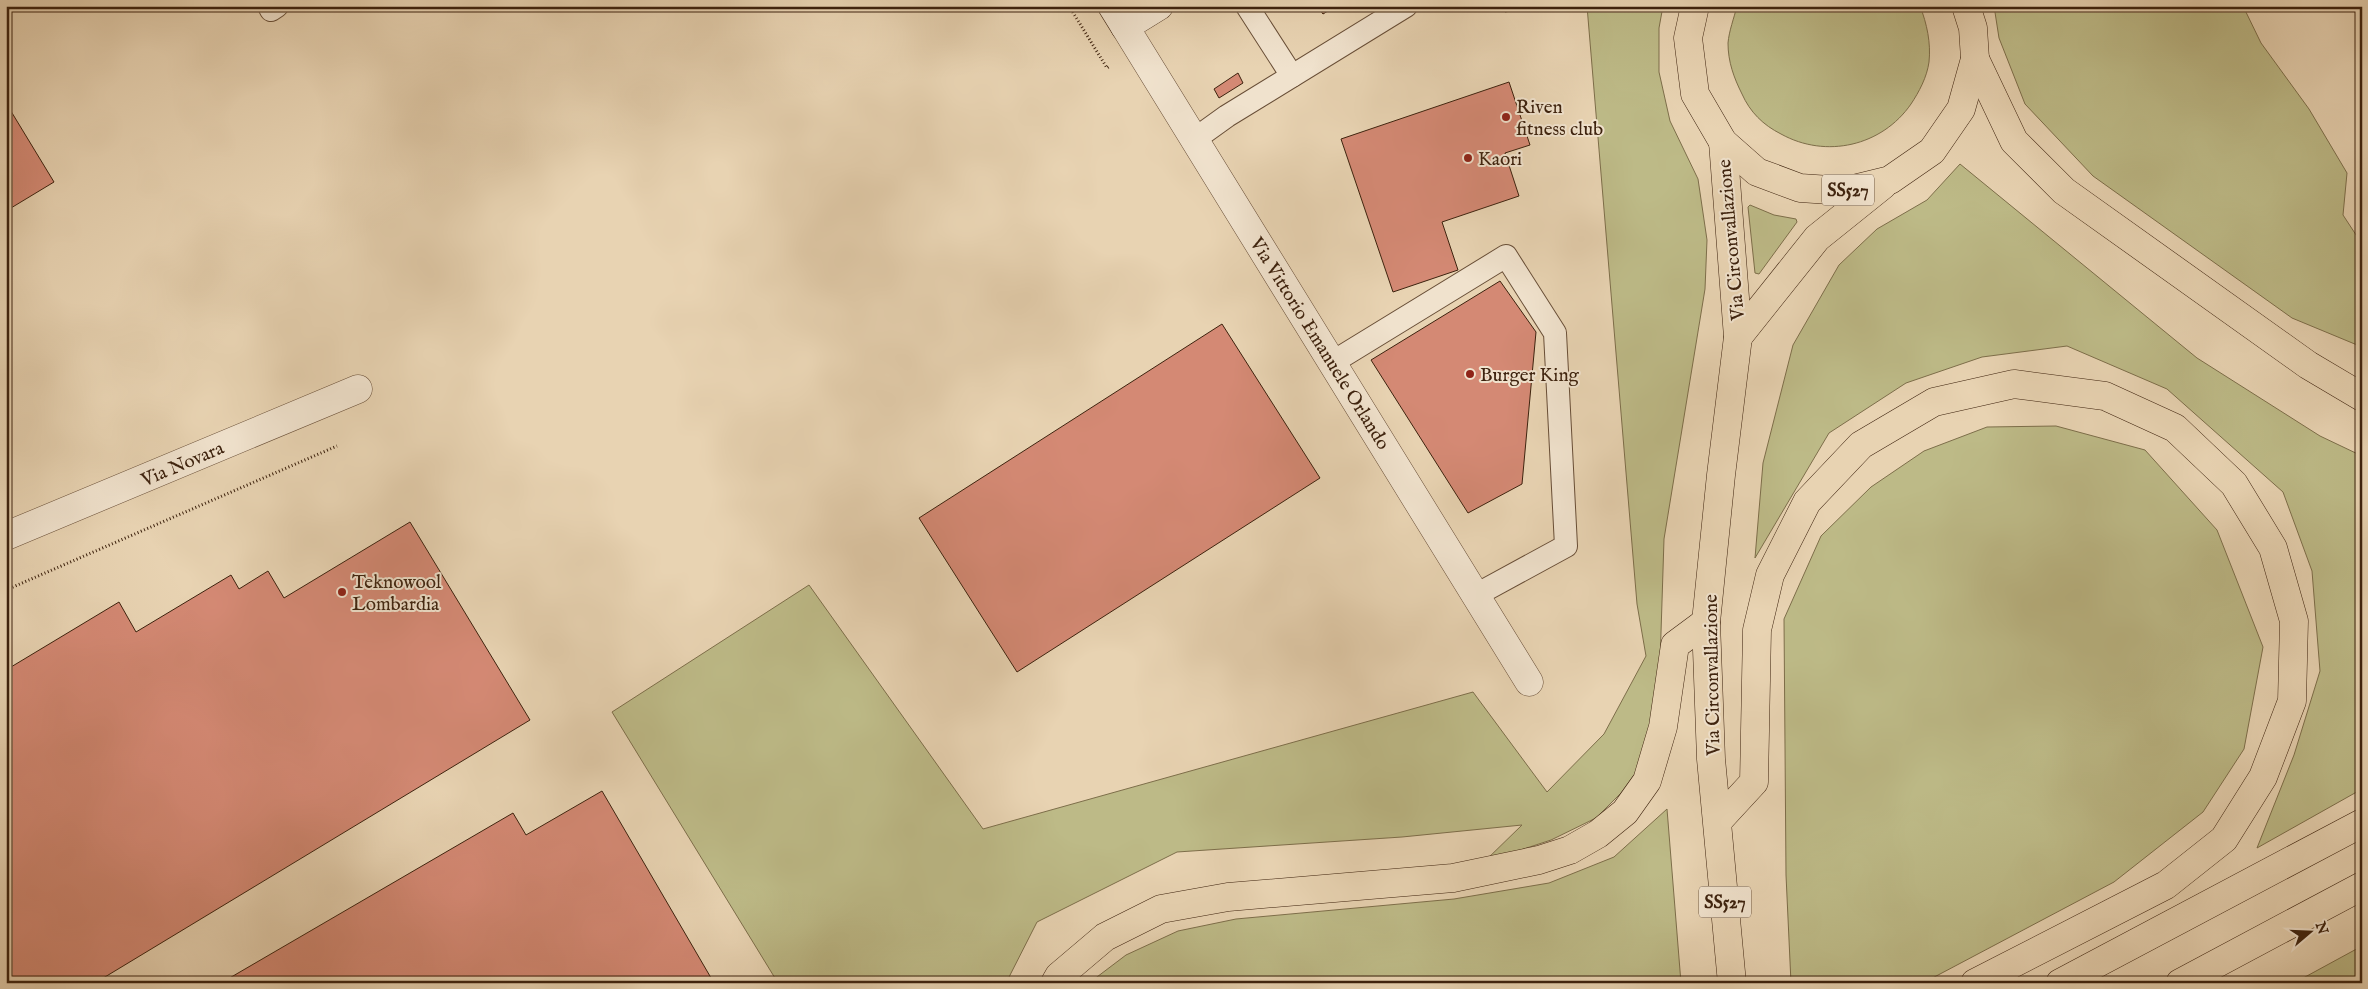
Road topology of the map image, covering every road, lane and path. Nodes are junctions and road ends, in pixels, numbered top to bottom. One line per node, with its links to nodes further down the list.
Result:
1 (269, 6): 2 (lane)
2 (277, 6)
3 (1159, 6): 9 (street)
4 (1247, 6): 12 (lane)
5 (1406, 6): 12 (lane)
6 (1687, 6): 10 (street)
7 (1694, 6): 10 (main road, SS527)
8 (1970, 13): 11 (main road, SS527)
9 (1119, 16): 13 (street, Via Vittorio Emanuele Orlando)
10 (1688, 38): 14 (main road, SS527)
11 (1975, 59): 15 (main road, SS527); 19 (main road)
12 (1292, 76): 13 (lane)
13 (1195, 139): 17 (street, Via Vittorio Emanuele Orlando)
14 (1723, 142): 15 (main road, SS527); 16 (main road, Via Circonvallazione / SS527)
15 (1890, 180): 16 (main road, Via Circonvallazione / SS527)
16 (1738, 337): 24 (main road, Via Circonvallazione / SS527)
17 (1333, 362): 23 (street, Via Vittorio Emanuele Orlando); 23 (lane)
18 (358, 390): 21 (street, Via Novara)
19 (2362, 397)
20 (337, 446): 22 (path)
21 (6, 536)
22 (6, 590)
23 (1476, 595): 25 (street, Via Vittorio Emanuele Orlando)
24 (1706, 622): 26 (main road, Via Circonvallazione / SS527); 29 (main road)
25 (1529, 682)
26 (1718, 821): 30 (main road, Via Circonvallazione / SS527); 31 (main road)
27 (2362, 823): 32 (main road)
28 (2362, 886): 33 (main road)
29 (1054, 983)
30 (1732, 983)
31 (1975, 983)
32 (2060, 983)
33 (2180, 983)

